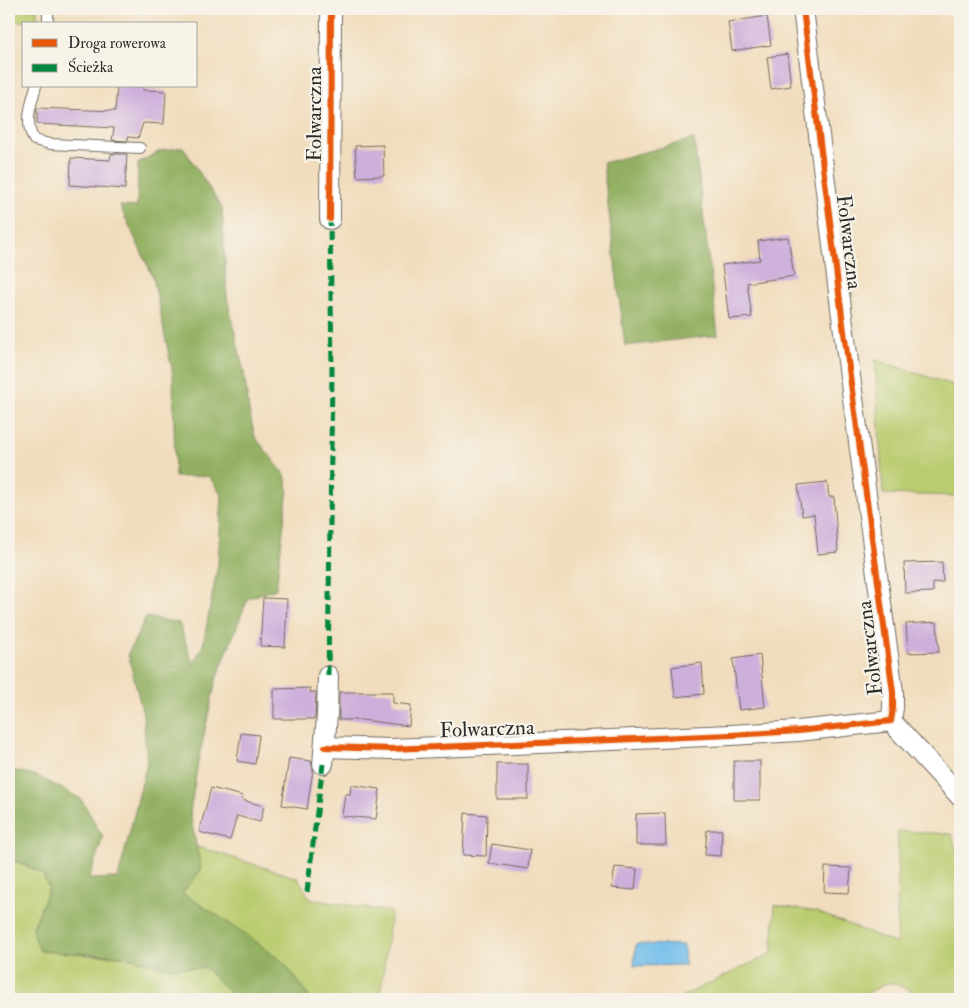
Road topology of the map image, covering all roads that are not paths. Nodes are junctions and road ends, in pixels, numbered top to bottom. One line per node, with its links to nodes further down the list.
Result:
1 (48, 9): 4 (lane)
2 (331, 9): 7 (street, Folwarczna)
3 (803, 9): 9 (street, Folwarczna)
4 (48, 22)
5 (36, 88): 6 (lane)
6 (140, 148)
7 (330, 219)
8 (328, 676): 9 (street, Folwarczna)
9 (890, 721): 10 (street)
10 (960, 796)

